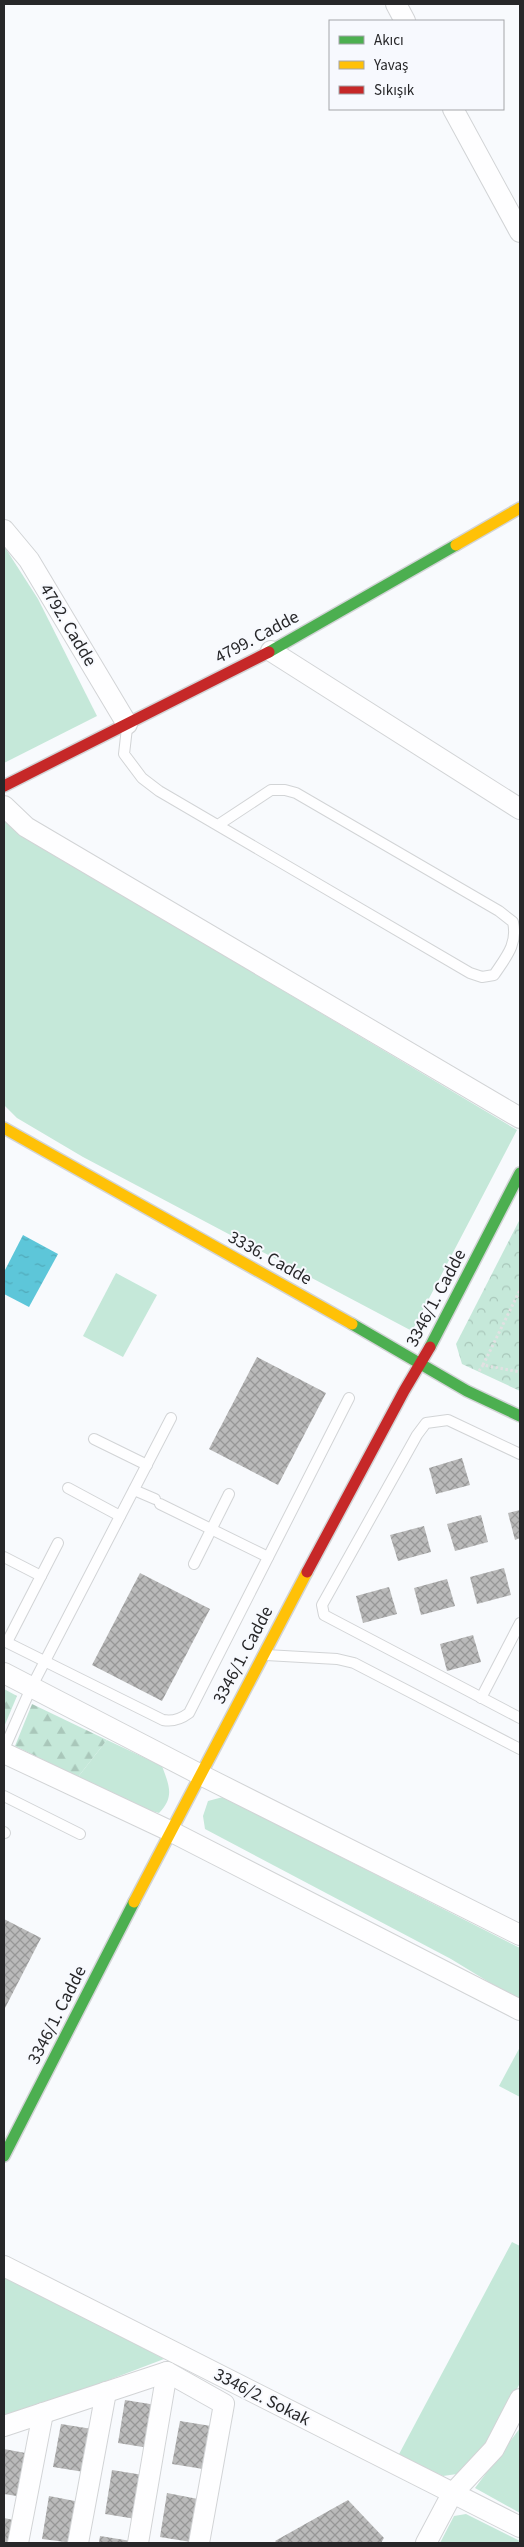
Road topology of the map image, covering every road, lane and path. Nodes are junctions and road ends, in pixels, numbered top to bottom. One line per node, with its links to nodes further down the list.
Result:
1 (396, 4): 2 (street)
2 (405, 20)
3 (454, 110): 4 (street)
4 (520, 232)
5 (520, 508): 7 (street, 4799. Cadde)
6 (4, 530): 8 (street, 4792. Cadde)
7 (271, 651): 8 (street, 4799. Cadde); 11 (street)
8 (127, 724): 9 (street, 4799. Cadde); 12 (lane)
9 (4, 786)
10 (4, 806): 13 (street)
11 (520, 809)
12 (218, 826): 12 (lane)
13 (520, 1118)
14 (5, 1134): 17 (street, 3336. Cadde)
15 (520, 1173): 17 (street, 3346/1. Cadde)
16 (520, 1290): 18 (path)
17 (421, 1363): 20 (street, 3336. Cadde); 39 (street, 3346/1. Cadde)
18 (483, 1365): 19 (path); 20 (path)
19 (520, 1372)
20 (467, 1391): 22 (street, 3336. Cadde)
21 (349, 1398): 34 (lane)
22 (520, 1416)
23 (171, 1418): 26 (lane)
24 (94, 1439): 26 (lane)
25 (520, 1454): 43 (lane)
26 (147, 1465): 28 (lane)
27 (68, 1488): 30 (lane)
28 (134, 1490): 30 (lane); 31 (lane)
29 (229, 1494): 31 (lane)
30 (120, 1516): 40 (lane)
31 (211, 1530): 34 (lane); 35 (lane)
32 (58, 1543): 36 (lane)
33 (4, 1557): 36 (lane)
34 (268, 1557): 40 (lane)
35 (194, 1564)
36 (41, 1576): 38 (lane)
37 (520, 1623): 43 (lane)
38 (5, 1641): 40 (lane)
39 (262, 1655): 45 (lane); 47 (street, 3346/1. Cadde)
40 (44, 1662): 42 (lane)
41 (4, 1673): 42 (street)
42 (31, 1688): 46 (lane); 47 (street)
43 (481, 1698): 44 (lane)
44 (520, 1718)
45 (520, 1749)
46 (4, 1751): 49 (street)
47 (200, 1774): 49 (street, 3346/1. Cadde); 51 (street)
48 (4, 1796): 50 (lane)
49 (172, 1832): 52 (street); 53 (street, 3346/1. Cadde)
50 (80, 1834)
51 (520, 1935)
52 (520, 2010)
53 (4, 2156)
54 (4, 2266): 60 (street, 3346/2. Sokak)
55 (168, 2372): 56 (street); 64 (street); 65 (street)
56 (106, 2392): 58 (street); 63 (street)
57 (520, 2400): 60 (street)
58 (43, 2413): 59 (street); 62 (street)
59 (4, 2426)
60 (452, 2494): 61 (street, 3346/2. Sokak); 66 (street)
61 (520, 2527)
62 (18, 2543)
63 (78, 2543)
64 (138, 2543)
65 (199, 2543)
66 (426, 2543)

